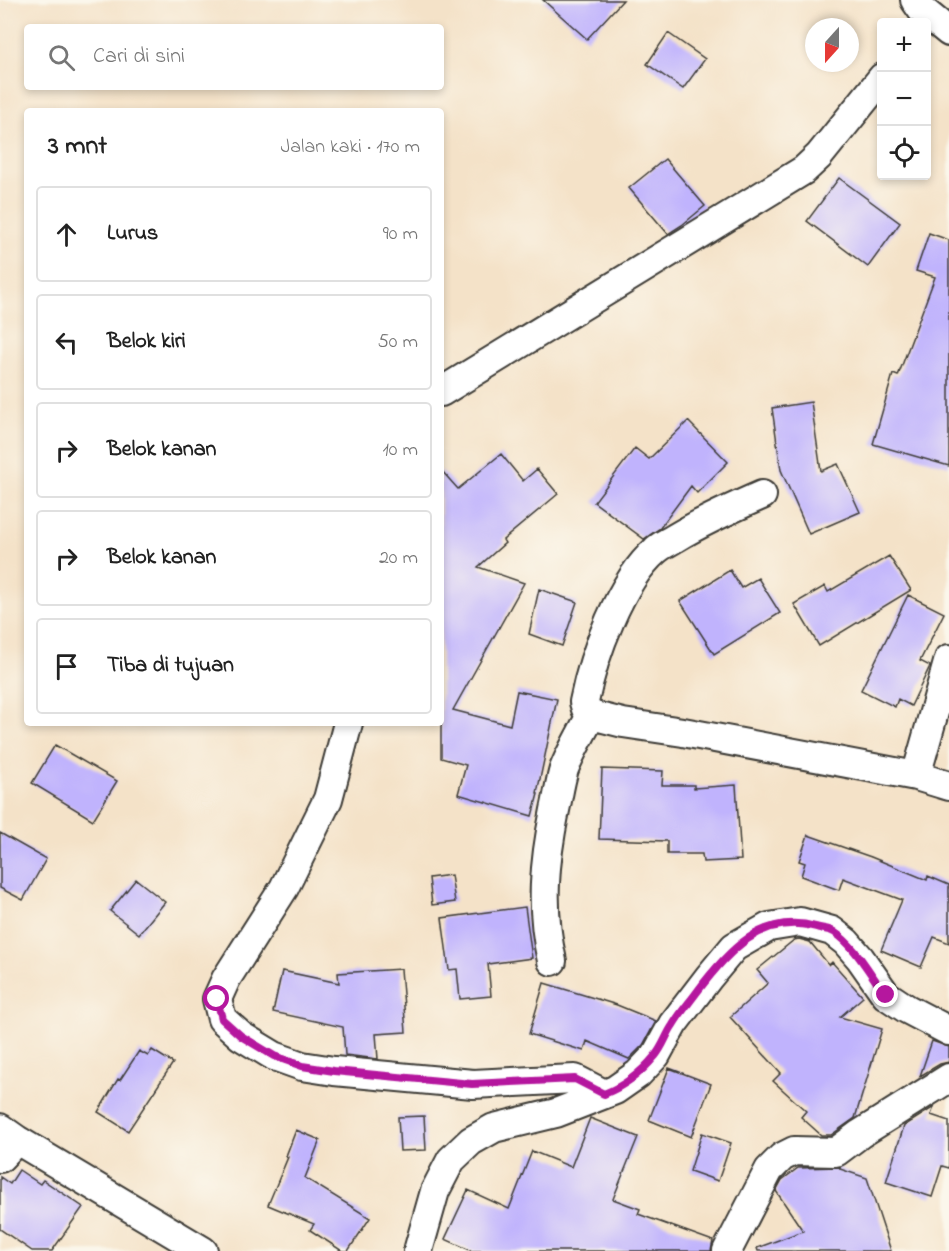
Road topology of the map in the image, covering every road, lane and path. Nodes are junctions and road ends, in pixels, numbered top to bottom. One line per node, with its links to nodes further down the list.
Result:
1 (918, 11): 2 (street)
2 (949, 32)
3 (877, 84): 4 (street)
4 (444, 390)
5 (762, 495): 7 (street)
6 (949, 659): 9 (street)
7 (591, 715): 9 (street); 11 (street)
8 (347, 726): 14 (street)
9 (916, 776): 10 (street)
10 (949, 786)
11 (552, 961)
12 (949, 1031): 14 (street)
13 (949, 1078): 18 (street)
14 (604, 1094): 17 (street)
15 (6, 1142): 16 (street)
16 (203, 1251)
17 (418, 1251)
18 (727, 1251)

